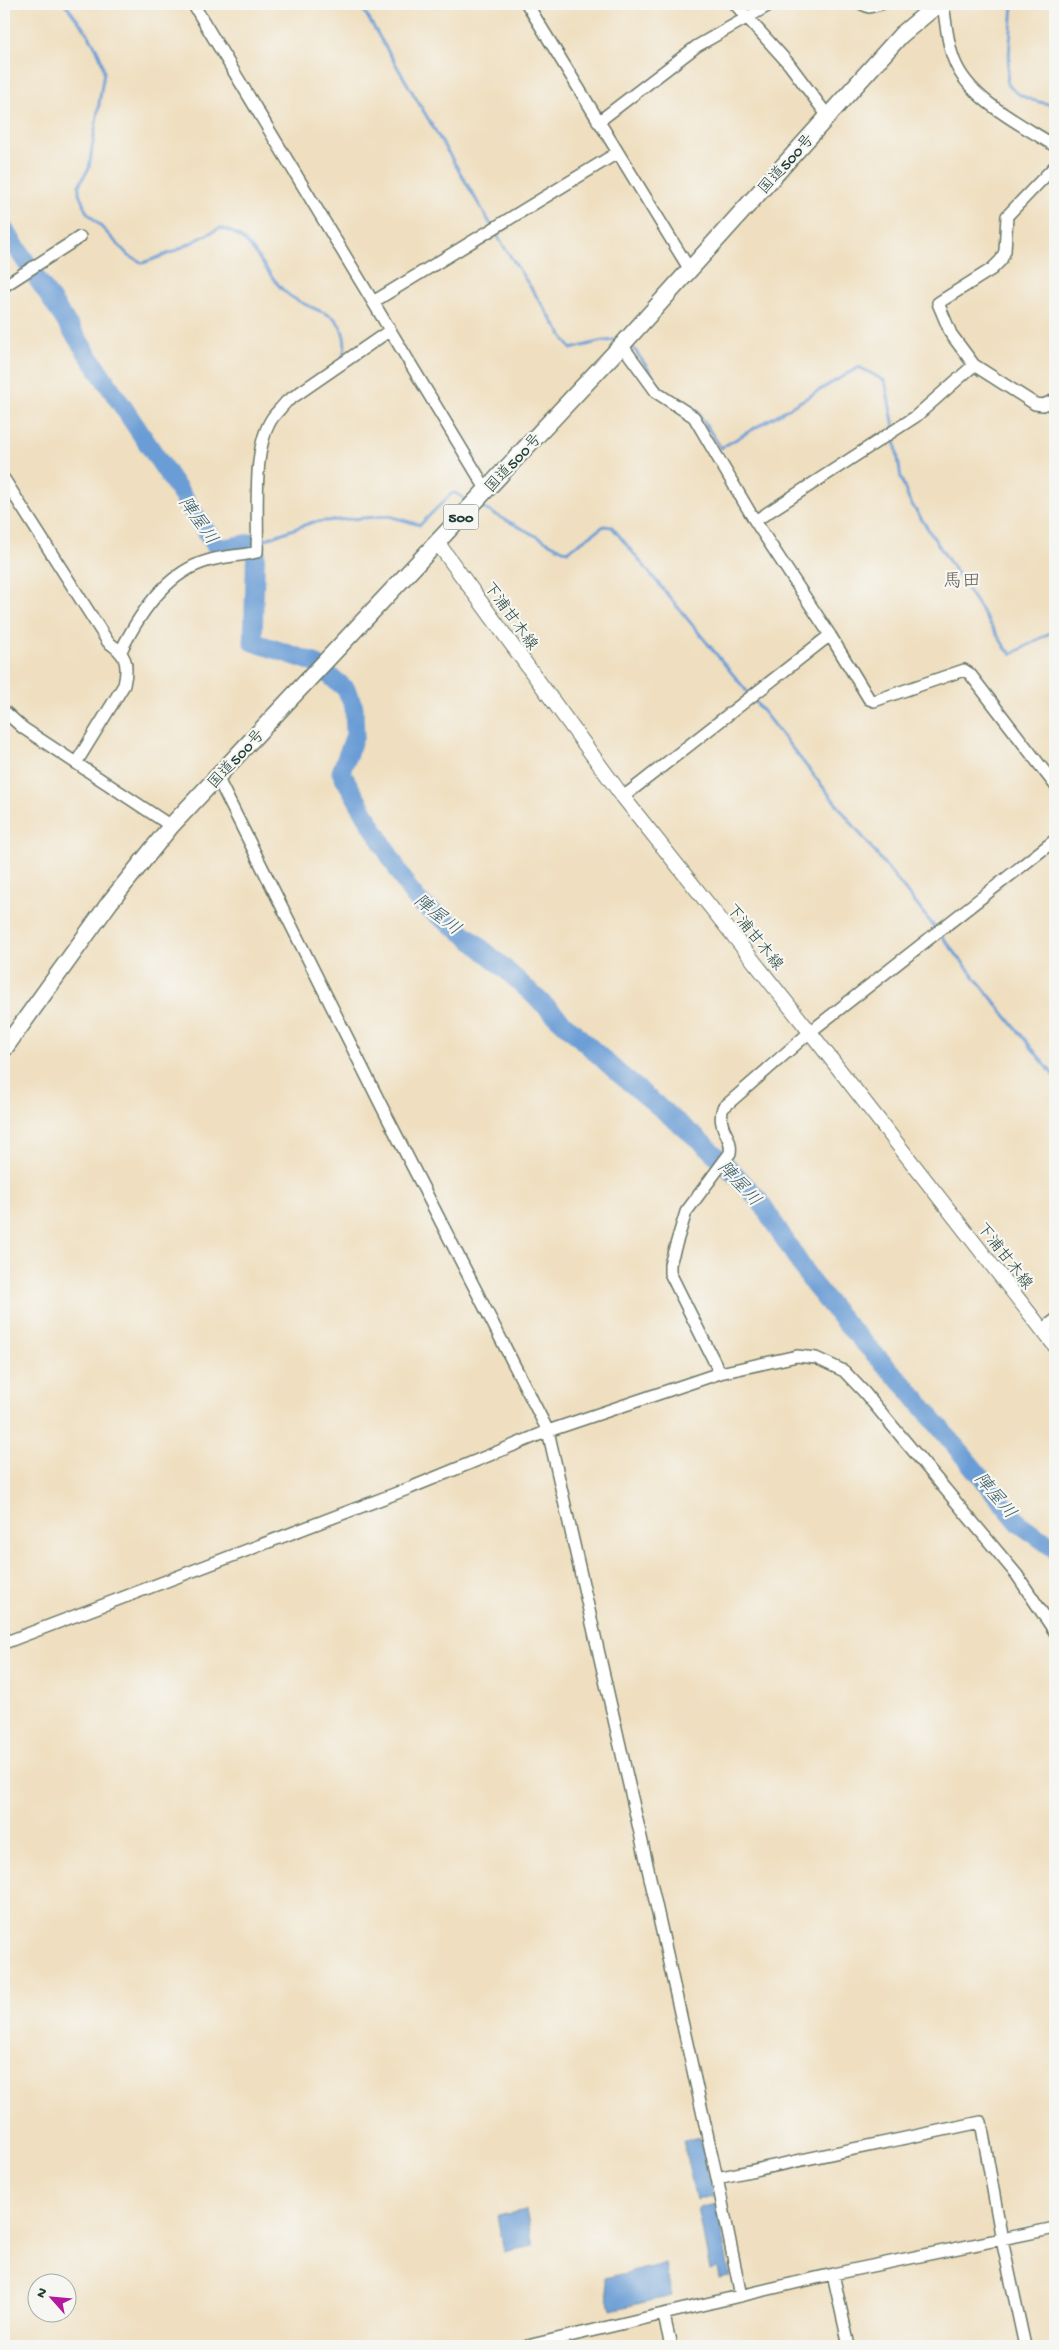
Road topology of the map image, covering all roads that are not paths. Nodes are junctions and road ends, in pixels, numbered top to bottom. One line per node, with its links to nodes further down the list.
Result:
1 (193, 4): 18 (street)
2 (527, 4): 11 (street)
3 (735, 4): 9 (street)
4 (771, 4): 9 (street)
5 (862, 4): 6 (street)
6 (881, 4)
7 (938, 4): 10 (highway, 国道500号 / 500)
8 (943, 4): 12 (street)
9 (748, 18): 10 (street); 11 (street)
10 (827, 115): 16 (highway, 国道500号 / 500)
11 (598, 122): 13 (street)
12 (1055, 146)
13 (618, 153): 16 (street); 18 (street)
14 (1055, 166): 21 (street)
15 (80, 237): 17 (street)
16 (690, 270): 20 (highway, 国道500号 / 500)
17 (4, 286)
18 (373, 302): 19 (street)
19 (389, 331): 24 (street); 28 (street)
20 (622, 345): 24 (highway, 国道500号 / 500); 25 (street)
21 (974, 365): 22 (street); 25 (street)
22 (1055, 400)
23 (4, 479): 28 (street)
24 (486, 490): 26 (highway, 国道500号 / 500)
25 (754, 521): 27 (street)
26 (438, 542): 31 (highway, 国道500号 / 500); 33 (main road, 下浦甘木線)
27 (830, 635): 32 (street); 33 (street)
28 (122, 651): 30 (street)
29 (4, 711): 30 (street)
30 (76, 763): 34 (street)
31 (217, 777): 34 (highway, 国道500号 / 500); 42 (street)
32 (1055, 785)
33 (623, 797): 36 (main road, 下浦甘木線)
34 (171, 826): 37 (highway, 国道500号 / 500)
35 (1055, 840): 36 (street)
36 (810, 1032): 39 (main road, 下浦甘木線); 41 (street)
37 (4, 1048)
38 (1055, 1320): 39 (street)
39 (1042, 1330): 40 (main road, 下浦甘木線)
40 (1055, 1346)
41 (720, 1373): 42 (street); 43 (street)
42 (548, 1431): 44 (street); 45 (street)
43 (1055, 1632)
44 (4, 1643)
45 (717, 2178): 47 (street); 49 (street)
46 (1055, 2228): 47 (street)
47 (1002, 2240): 48 (street); 54 (street)
48 (833, 2274): 49 (street); 53 (street)
49 (740, 2296): 50 (street)
50 (664, 2316): 51 (street); 52 (street)
51 (527, 2346)
52 (671, 2346)
53 (848, 2346)
54 (1026, 2346)

